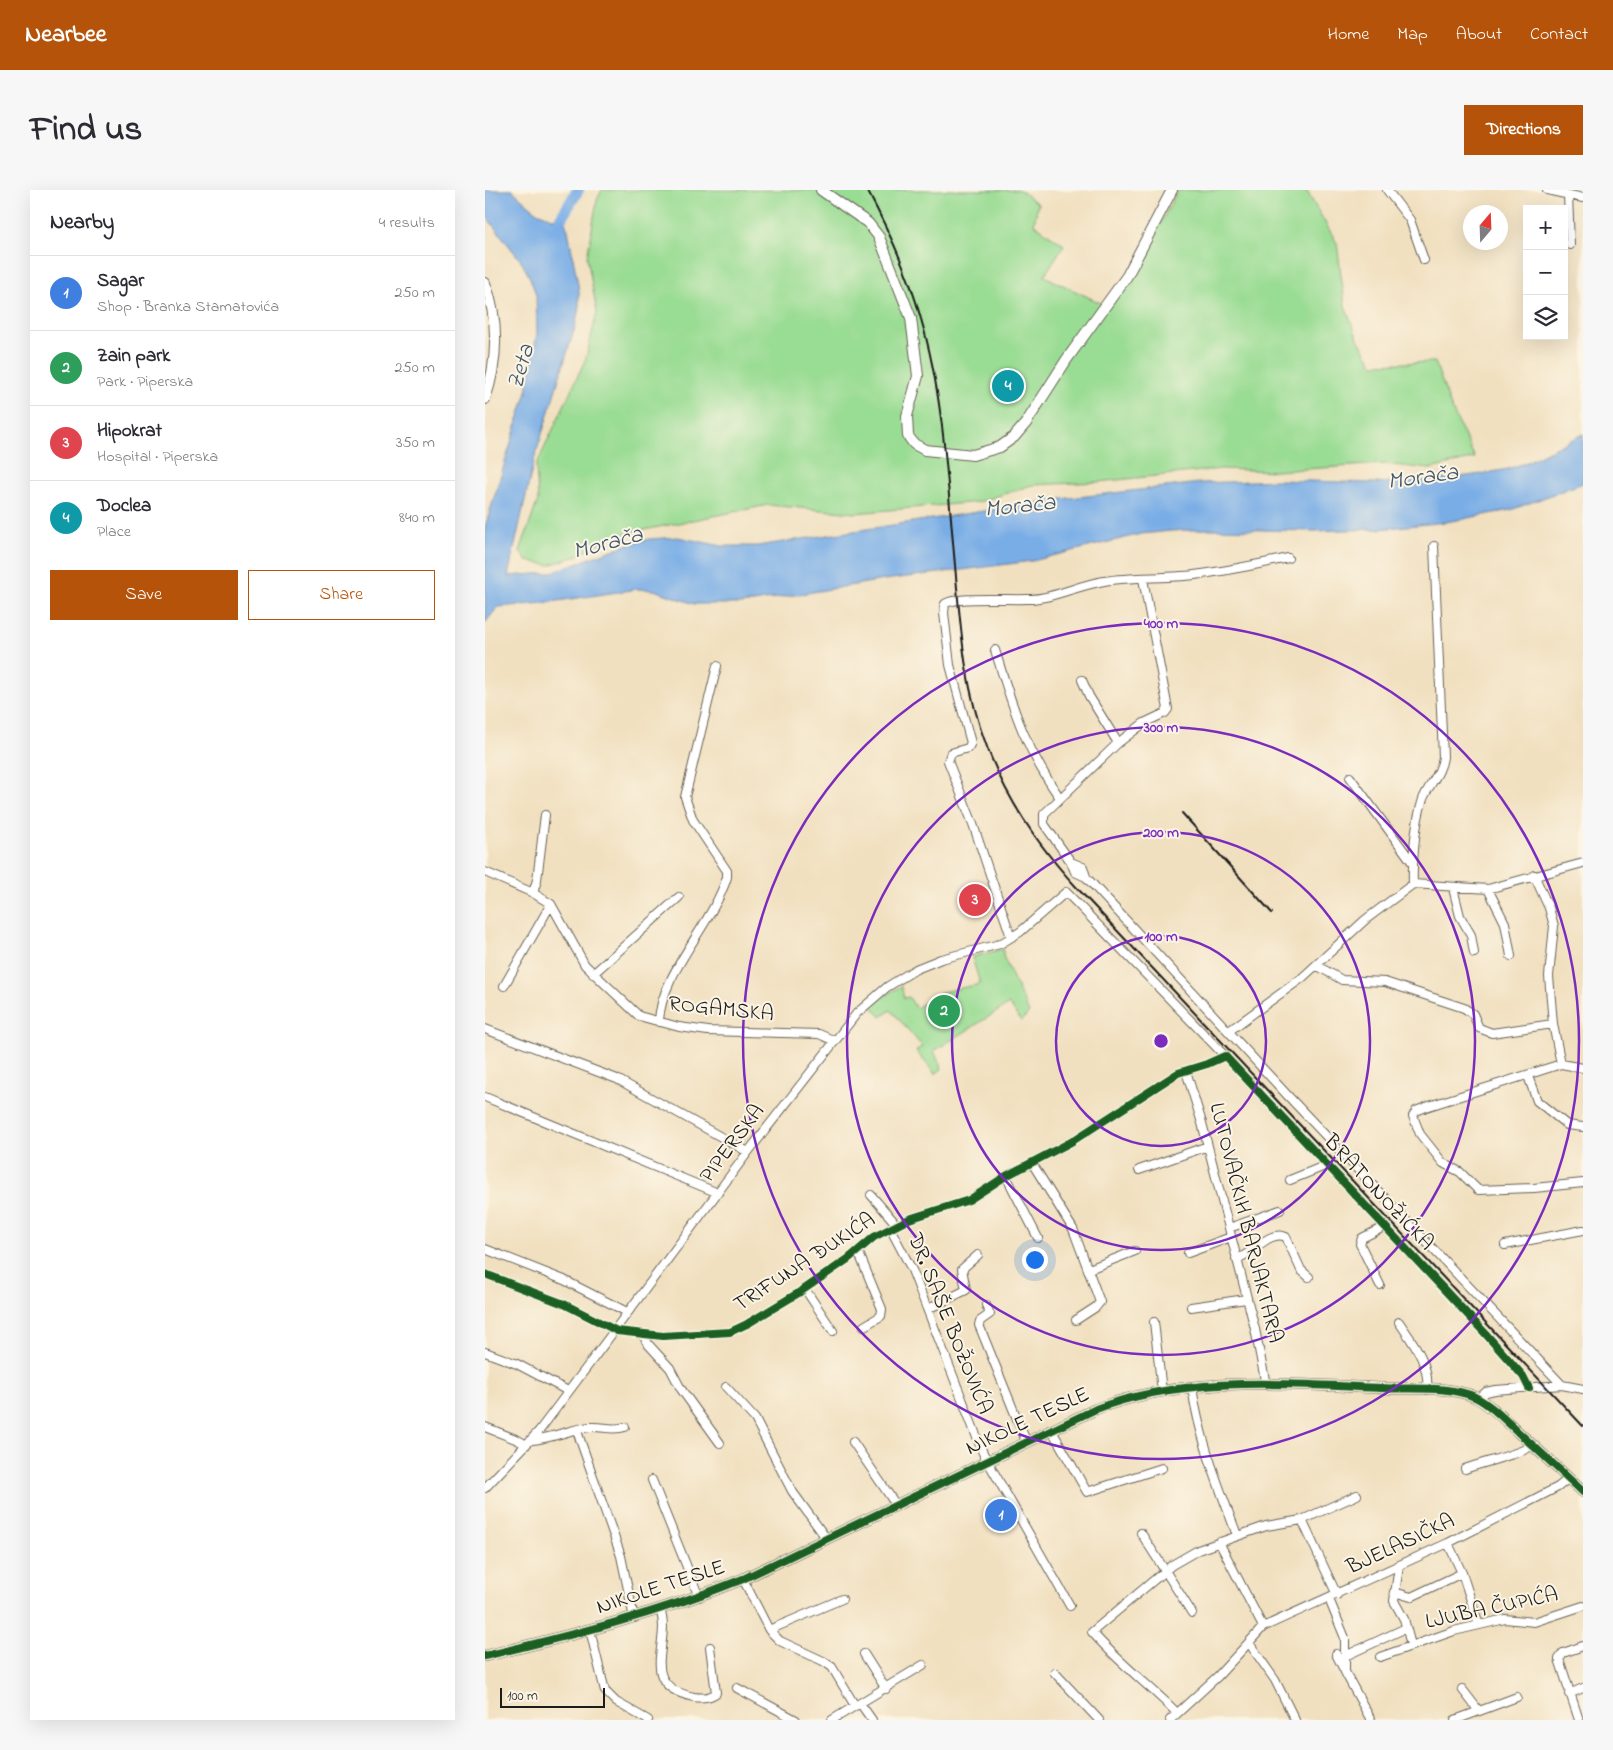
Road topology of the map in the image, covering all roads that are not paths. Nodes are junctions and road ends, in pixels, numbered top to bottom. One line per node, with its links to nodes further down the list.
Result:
1 (821, 190): 2 (street)
2 (1173, 190)
3 (1387, 190): 8 (street)
4 (1547, 190): 5 (street)
5 (1568, 195): 6 (street); 7 (street)
6 (1583, 198)
7 (1570, 245)
8 (1425, 260)
9 (485, 283): 10 (street)
10 (485, 399)
11 (1434, 546): 21 (street)
12 (1288, 558): 13 (street)
13 (1143, 579): 17 (street); 31 (street)
14 (995, 650): 19 (street)
15 (717, 666): 37 (street)
16 (1082, 680): 17 (street)
17 (1118, 743): 19 (street)
18 (1350, 777): 21 (street)
19 (1060, 798): 40 (street)
20 (545, 815): 28 (street)
21 (1412, 862): 25 (street)
22 (1583, 863): 24 (street)
23 (485, 872): 28 (street, ROGAMSKA)
24 (1534, 875): 27 (street); 38 (street)
25 (1413, 884): 26 (street); 34 (street)
26 (1453, 888): 27 (street); 32 (street)
27 (1488, 889): 33 (street)
28 (533, 893): 30 (street, ROGAMSKA)
29 (679, 898): 35 (street)
30 (551, 904): 35 (street, ROGAMSKA); 36 (street)
31 (1011, 937): 41 (street, PIPERSKA); 42 (street, PIPERSKA)
32 (1474, 953)
33 (1511, 956)
34 (1316, 966): 38 (street); 40 (street)
35 (593, 974): 37 (street, ROGAMSKA)
36 (504, 986)
37 (659, 1022): 41 (street, ROGAMSKA)
38 (1553, 1024): 43 (street)
39 (485, 1029): 50 (street)
40 (1229, 1031): 92 (street)
41 (835, 1041): 50 (street, PIPERSKA)
42 (1225, 1056): 45 (street); 52 (street, BRATONOŽIĆKA)
43 (1561, 1064): 44 (street); 46 (street)
44 (1583, 1068)
45 (1186, 1071): 49 (street, LUTOVAČKIH BARJAKTARA); 51 (street, TRIFUNA ĐUKIĆA)
46 (1528, 1076): 48 (street); 56 (street)
47 (485, 1097): 57 (street)
48 (1583, 1127)
49 (1208, 1146): 53 (street); 62 (street, LUTOVAČKIH BARJAKTARA)
50 (748, 1152): 57 (street, PIPERSKA)
51 (1032, 1163): 54 (street, TRIFUNA ĐUKIĆA); 73 (street)
52 (1327, 1165): 55 (street); 60 (street, BRATONOŽIĆKA)
53 (1139, 1170)
54 (1006, 1176): 61 (street, TRIFUNA ĐUKIĆA); 65 (street)
55 (1290, 1180)
56 (1583, 1183)
57 (718, 1193): 82 (street, PIPERSKA)
58 (871, 1195): 61 (street, DR. SAŠE BOŽOVIĆA)
59 (1280, 1210): 62 (street)
60 (1386, 1226): 76 (street); 95 (street, BRATONOŽIĆKA)
61 (894, 1227): 68 (street, TRIFUNA ĐUKIĆA); 81 (street, DR. SAŠE BOŽOVIĆA)
62 (1229, 1228): 64 (street, LUTOVAČKIH BARJAKTARA)
63 (1583, 1230): 66 (street)
64 (1231, 1237): 70 (street); 72 (street, LUTOVAČKIH BARJAKTARA)
65 (1038, 1238)
66 (1505, 1245)
67 (485, 1249): 82 (street)
68 (858, 1251): 77 (street, TRIFUNA ĐUKIĆA); 86 (street)
69 (1135, 1251): 73 (street)
70 (1188, 1253)
71 (978, 1255): 81 (street)
72 (1236, 1259): 75 (street); 78 (street, LUTOVAČKIH BARJAKTARA)
73 (1089, 1269): 83 (street)
74 (485, 1274): 87 (street, TRIFUNA ĐUKIĆA)
75 (1309, 1277)
76 (1380, 1285)
77 (805, 1289): 88 (street); 89 (street, TRIFUNA ĐUKIĆA)
78 (1246, 1299): 80 (street); 91 (street, LUTOVAČKIH BARJAKTARA)
79 (986, 1305): 105 (street)
80 (1191, 1307)
81 (928, 1310): 110 (street, DR. SAŠE BOŽOVIĆA)
82 (627, 1312): 87 (street, PIPERSKA)
83 (1076, 1320)
84 (1154, 1322): 99 (street)
85 (1399, 1322): 97 (street)
86 (864, 1326)
87 (614, 1329): 89 (street, TRIFUNA ĐUKIĆA); 98 (street, PIPERSKA)
88 (833, 1331)
89 (643, 1335): 108 (street)
90 (485, 1352): 98 (street)
91 (1266, 1385): 94 (street, NIKOLE TESLE); 97 (street, NIKOLE TESLE)
92 (1562, 1385): 95 (street); 96 (street)
93 (726, 1387): 122 (street)
94 (1192, 1387): 99 (street, NIKOLE TESLE); 121 (street)
95 (1529, 1388): 100 (street)
96 (1583, 1389)
97 (1427, 1390): 100 (street, NIKOLE TESLE)
98 (568, 1391): 107 (street, PIPERSKA)
99 (1162, 1391): 103 (street, NIKOLE TESLE)
100 (1478, 1399): 109 (street, NIKOLE TESLE)
101 (485, 1427): 107 (street)
102 (625, 1427): 104 (street)
103 (1051, 1429): 105 (street, NIKOLE TESLE); 111 (street)
104 (577, 1431): 107 (street); 138 (street)
105 (1026, 1441): 110 (street, NIKOLE TESLE)
106 (853, 1442): 118 (street)
107 (528, 1443): 115 (street, PIPERSKA)
108 (720, 1443)
109 (1532, 1445): 112 (street); 113 (street, NIKOLE TESLE)
110 (986, 1460): 118 (street, NIKOLE TESLE); 134 (street, DR. SAŠE BOŽOVIĆA)
111 (1162, 1468)
112 (1465, 1469)
113 (1569, 1478): 116 (street, NIKOLE TESLE); 124 (street, BJELASIČKA)
114 (652, 1480): 131 (street)
115 (485, 1488)
116 (1583, 1492)
117 (1357, 1495): 119 (street)
118 (896, 1505): 122 (street, NIKOLE TESLE)
119 (1302, 1520): 121 (street); 130 (street)
120 (1141, 1533): 126 (street)
121 (1237, 1535): 123 (street)
122 (826, 1538): 128 (street, NIKOLE TESLE)
123 (1219, 1542): 126 (street); 140 (street)
124 (1448, 1543): 125 (street, BJELASIČKA); 127 (street)
125 (1399, 1566): 129 (street); 130 (street, BJELASIČKA)
126 (1165, 1570): 137 (street); 164 (street)
127 (1462, 1573): 129 (street); 139 (street)
128 (743, 1579): 131 (street, NIKOLE TESLE); 143 (street)
129 (1394, 1592): 141 (street)
130 (1337, 1595): 133 (street, BJELASIČKA)
131 (699, 1597): 136 (street, NIKOLE TESLE)
132 (842, 1599): 143 (street)
133 (1329, 1599): 140 (street, BJELASIČKA); 151 (street)
134 (1070, 1606)
135 (1583, 1606): 139 (street, LJUBA ČUPIĆA)
136 (660, 1610): 138 (street, NIKOLE TESLE); 147 (street)
137 (1192, 1613)
138 (634, 1618): 142 (street, NIKOLE TESLE)
139 (1479, 1625): 145 (street, LJUBA ČUPIĆA)
140 (1263, 1627): 144 (street, BJELASIČKA)
141 (1406, 1628): 145 (street); 151 (street)
142 (590, 1630): 150 (street, NIKOLE TESLE); 165 (street)
143 (769, 1630): 162 (street)
144 (1249, 1644): 164 (street, BJELASIČKA); 171 (street)
145 (1411, 1645): 152 (street, LJUBA ČUPIĆA)
146 (1583, 1646): 160 (street)
147 (710, 1647)
148 (864, 1654): 158 (street)
149 (1336, 1654): 154 (street)
150 (485, 1656)
151 (1345, 1656): 154 (street)
152 (1380, 1657)
153 (923, 1665): 158 (street)
154 (1345, 1672): 172 (street)
155 (1055, 1673): 169 (street)
156 (737, 1688): 166 (street)
157 (1583, 1688): 160 (street)
158 (886, 1689): 162 (street)
159 (1462, 1689): 163 (street)
160 (1569, 1694): 174 (street)
161 (1517, 1697): 163 (street)
162 (858, 1705): 167 (street); 168 (street)
163 (1479, 1711): 173 (street)
164 (1176, 1712): 170 (street, BJELASIČKA)
165 (648, 1720)
166 (795, 1720)
167 (832, 1720)
168 (872, 1720)
169 (1099, 1720)
170 (1169, 1720)
171 (1295, 1720)
172 (1371, 1720)
173 (1455, 1720)
174 (1579, 1720)

